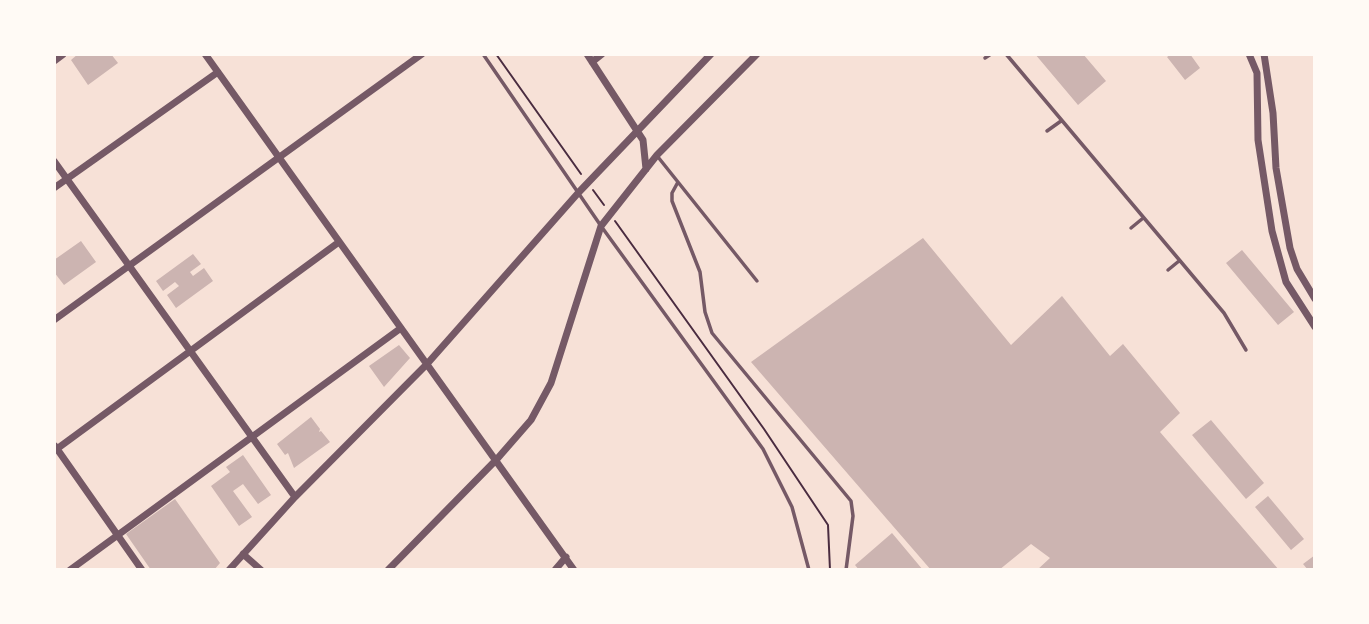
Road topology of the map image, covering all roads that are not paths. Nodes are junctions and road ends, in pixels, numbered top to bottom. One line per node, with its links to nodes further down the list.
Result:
1 (62, 54): 14 (street)
2 (205, 54): 16 (street)
3 (422, 54): 21 (street)
4 (483, 54): 27 (lane)
5 (587, 54): 15 (street)
6 (602, 54): 15 (street)
7 (711, 54): 18 (street)
8 (757, 54): 20 (street)
9 (990, 54): 13 (lane)
10 (1006, 54): 17 (lane)
11 (1249, 54): 38 (street)
12 (1264, 54): 36 (street)
13 (985, 58)
14 (54, 60)
15 (592, 62): 18 (street)
16 (218, 72): 21 (street); 24 (street)
17 (1061, 121): 19 (lane); 28 (lane)
18 (638, 131): 23 (street); 27 (street)
19 (1047, 131)
20 (657, 155): 23 (street); 25 (lane)
21 (278, 158): 31 (street); 33 (street)
22 (54, 161): 24 (street)
23 (646, 169): 29 (street)
24 (67, 179): 26 (street); 33 (street)
25 (678, 182): 35 (lane); 58 (lane)
26 (54, 188)
27 (579, 192): 29 (lane); 42 (street)
28 (1143, 218): 30 (lane); 32 (lane)
29 (601, 226): 45 (street); 57 (lane)
30 (1131, 228)
31 (339, 242): 39 (street); 40 (street)
32 (1179, 261): 34 (lane); 41 (lane)
33 (130, 266): 37 (street); 40 (street)
34 (1168, 270)
35 (757, 281)
36 (1315, 299)
37 (54, 320)
38 (1315, 327)
39 (401, 328): 42 (street); 43 (street)
40 (190, 349): 43 (street); 44 (street)
41 (1246, 351)
42 (427, 364): 45 (street); 46 (street)
43 (251, 436): 46 (street); 47 (street)
44 (55, 448): 47 (street)
45 (497, 459): 49 (street); 54 (street)
46 (295, 497): 48 (street)
47 (116, 534): 50 (street); 51 (street)
48 (243, 554): 52 (street); 53 (street)
49 (566, 558): 55 (street); 56 (street)
50 (70, 570)
51 (142, 570)
52 (229, 570)
53 (261, 570)
54 (388, 570)
55 (555, 570)
56 (574, 570)
57 (809, 570)
58 (846, 570)

